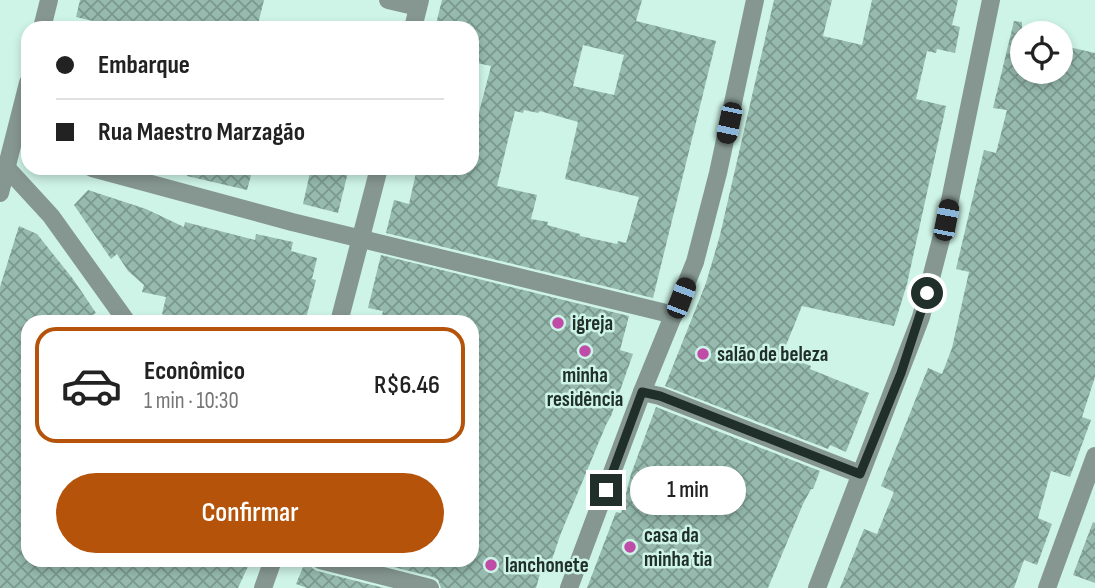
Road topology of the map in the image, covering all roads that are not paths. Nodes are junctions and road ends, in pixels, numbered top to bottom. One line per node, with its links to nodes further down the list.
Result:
1 (49, 0): 6 (street)
2 (388, 0): 5 (street)
3 (755, 0): 16 (street)
4 (991, 0): 19 (street)
5 (419, 3): 7 (street)
6 (44, 21)
7 (415, 21)
8 (20, 147): 9 (street)
9 (3, 166): 12 (street); 14 (street)
10 (119, 175): 13 (street)
11 (377, 175): 13 (street)
12 (0, 193)
13 (361, 239): 15 (street); 16 (street)
14 (122, 315)
15 (341, 315)
16 (674, 316): 17 (street)
17 (642, 392): 19 (street); 24 (street)
18 (1094, 463): 26 (street)
19 (860, 474): 25 (street)
20 (270, 567): 22 (street)
21 (348, 567): 23 (street)
22 (263, 588)
23 (430, 588)
24 (569, 588)
25 (817, 588)
26 (1046, 588)

